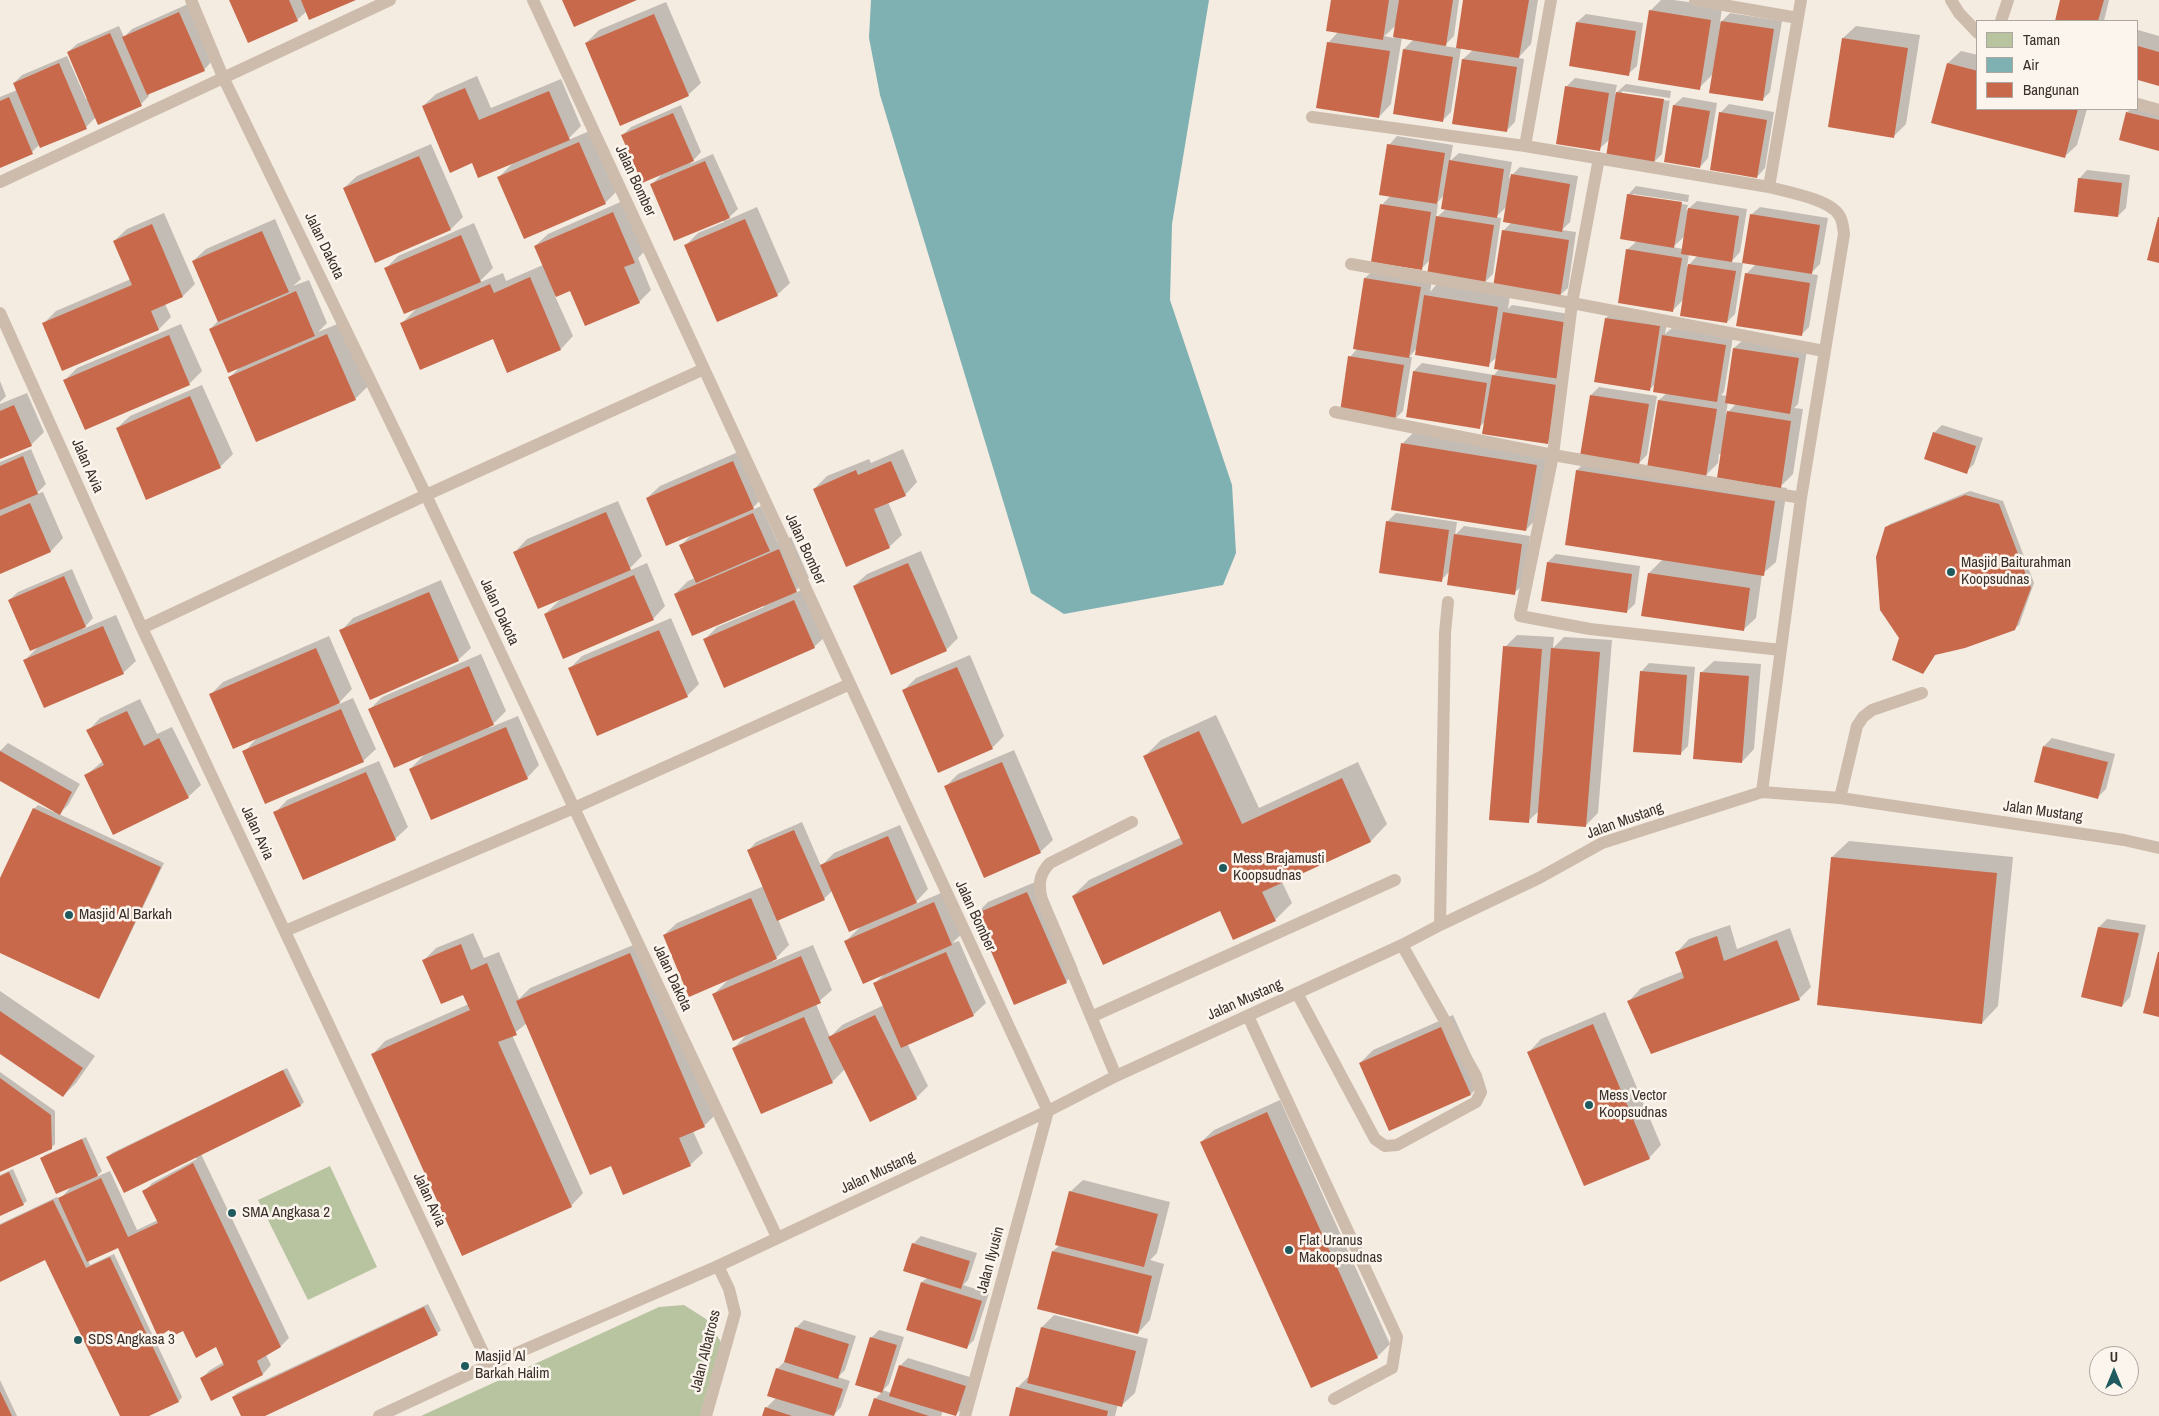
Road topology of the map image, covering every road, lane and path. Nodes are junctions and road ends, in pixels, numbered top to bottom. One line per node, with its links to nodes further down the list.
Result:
1 (191, 0): 12 (lane, Jalan Dakota)
2 (390, 0): 12 (lane)
3 (533, 0): 24 (lane, Jalan Bomber)
4 (1550, 0): 16 (lane)
5 (1696, 0): 9 (lane)
6 (1801, 0): 9 (lane)
7 (1951, 0): 11 (lane)
8 (2008, 0): 10 (lane)
9 (1798, 18): 19 (lane)
10 (2001, 20)
11 (1976, 31)
12 (223, 77): 18 (lane); 27 (lane, Jalan Dakota)
13 (2139, 104): 14 (lane)
14 (2159, 110)
15 (1312, 117): 16 (lane)
16 (1525, 146): 17 (lane)
17 (1599, 158): 19 (lane); 21 (lane)
18 (0, 182)
19 (1769, 187): 23 (lane)
20 (1351, 264): 21 (lane)
21 (1572, 303): 23 (lane); 26 (lane)
22 (0, 313): 30 (lane, Jalan Avia)
23 (1824, 351): 28 (lane)
24 (704, 369): 27 (lane); 32 (lane, Jalan Bomber)
25 (1335, 412): 26 (lane)
26 (1553, 455): 28 (lane); 31 (lane)
27 (426, 495): 30 (lane); 36 (lane, Jalan Dakota)
28 (1801, 498): 31 (lane)
29 (1448, 602): 40 (lane)
30 (142, 628): 41 (lane, Jalan Avia)
31 (1781, 650): 34 (lane)
32 (850, 684): 36 (lane); 47 (lane, Jalan Bomber)
33 (1922, 693): 35 (lane)
34 (1762, 792): 35 (lane, Jalan Mustang); 40 (lane, Jalan Mustang)
35 (1840, 798): 38 (lane, Jalan Mustang)
36 (574, 808): 41 (lane); 48 (lane, Jalan Dakota)
37 (1132, 822): 44 (lane)
38 (2159, 848)
39 (1395, 880): 44 (lane)
40 (1440, 925): 42 (lane, Jalan Mustang)
41 (285, 931): 50 (lane, Jalan Avia)
42 (1402, 945): 43 (lane, Jalan Mustang); 43 (lane)
43 (1298, 995): 45 (lane, Jalan Mustang)
44 (1091, 1016): 46 (lane)
45 (1248, 1016): 46 (lane, Jalan Mustang); 51 (lane)
46 (1116, 1076): 47 (lane, Jalan Mustang)
47 (1048, 1112): 48 (lane, Jalan Mustang); 54 (lane, Jalan Ilyusin)
48 (777, 1237): 49 (lane, Jalan Mustang)
49 (718, 1266): 50 (lane, Jalan Mustang); 53 (lane, Jalan Albatross)
50 (489, 1365): 52 (lane, Jalan Mustang)
51 (1334, 1399)
52 (379, 1416)
53 (706, 1416)
54 (965, 1416)

